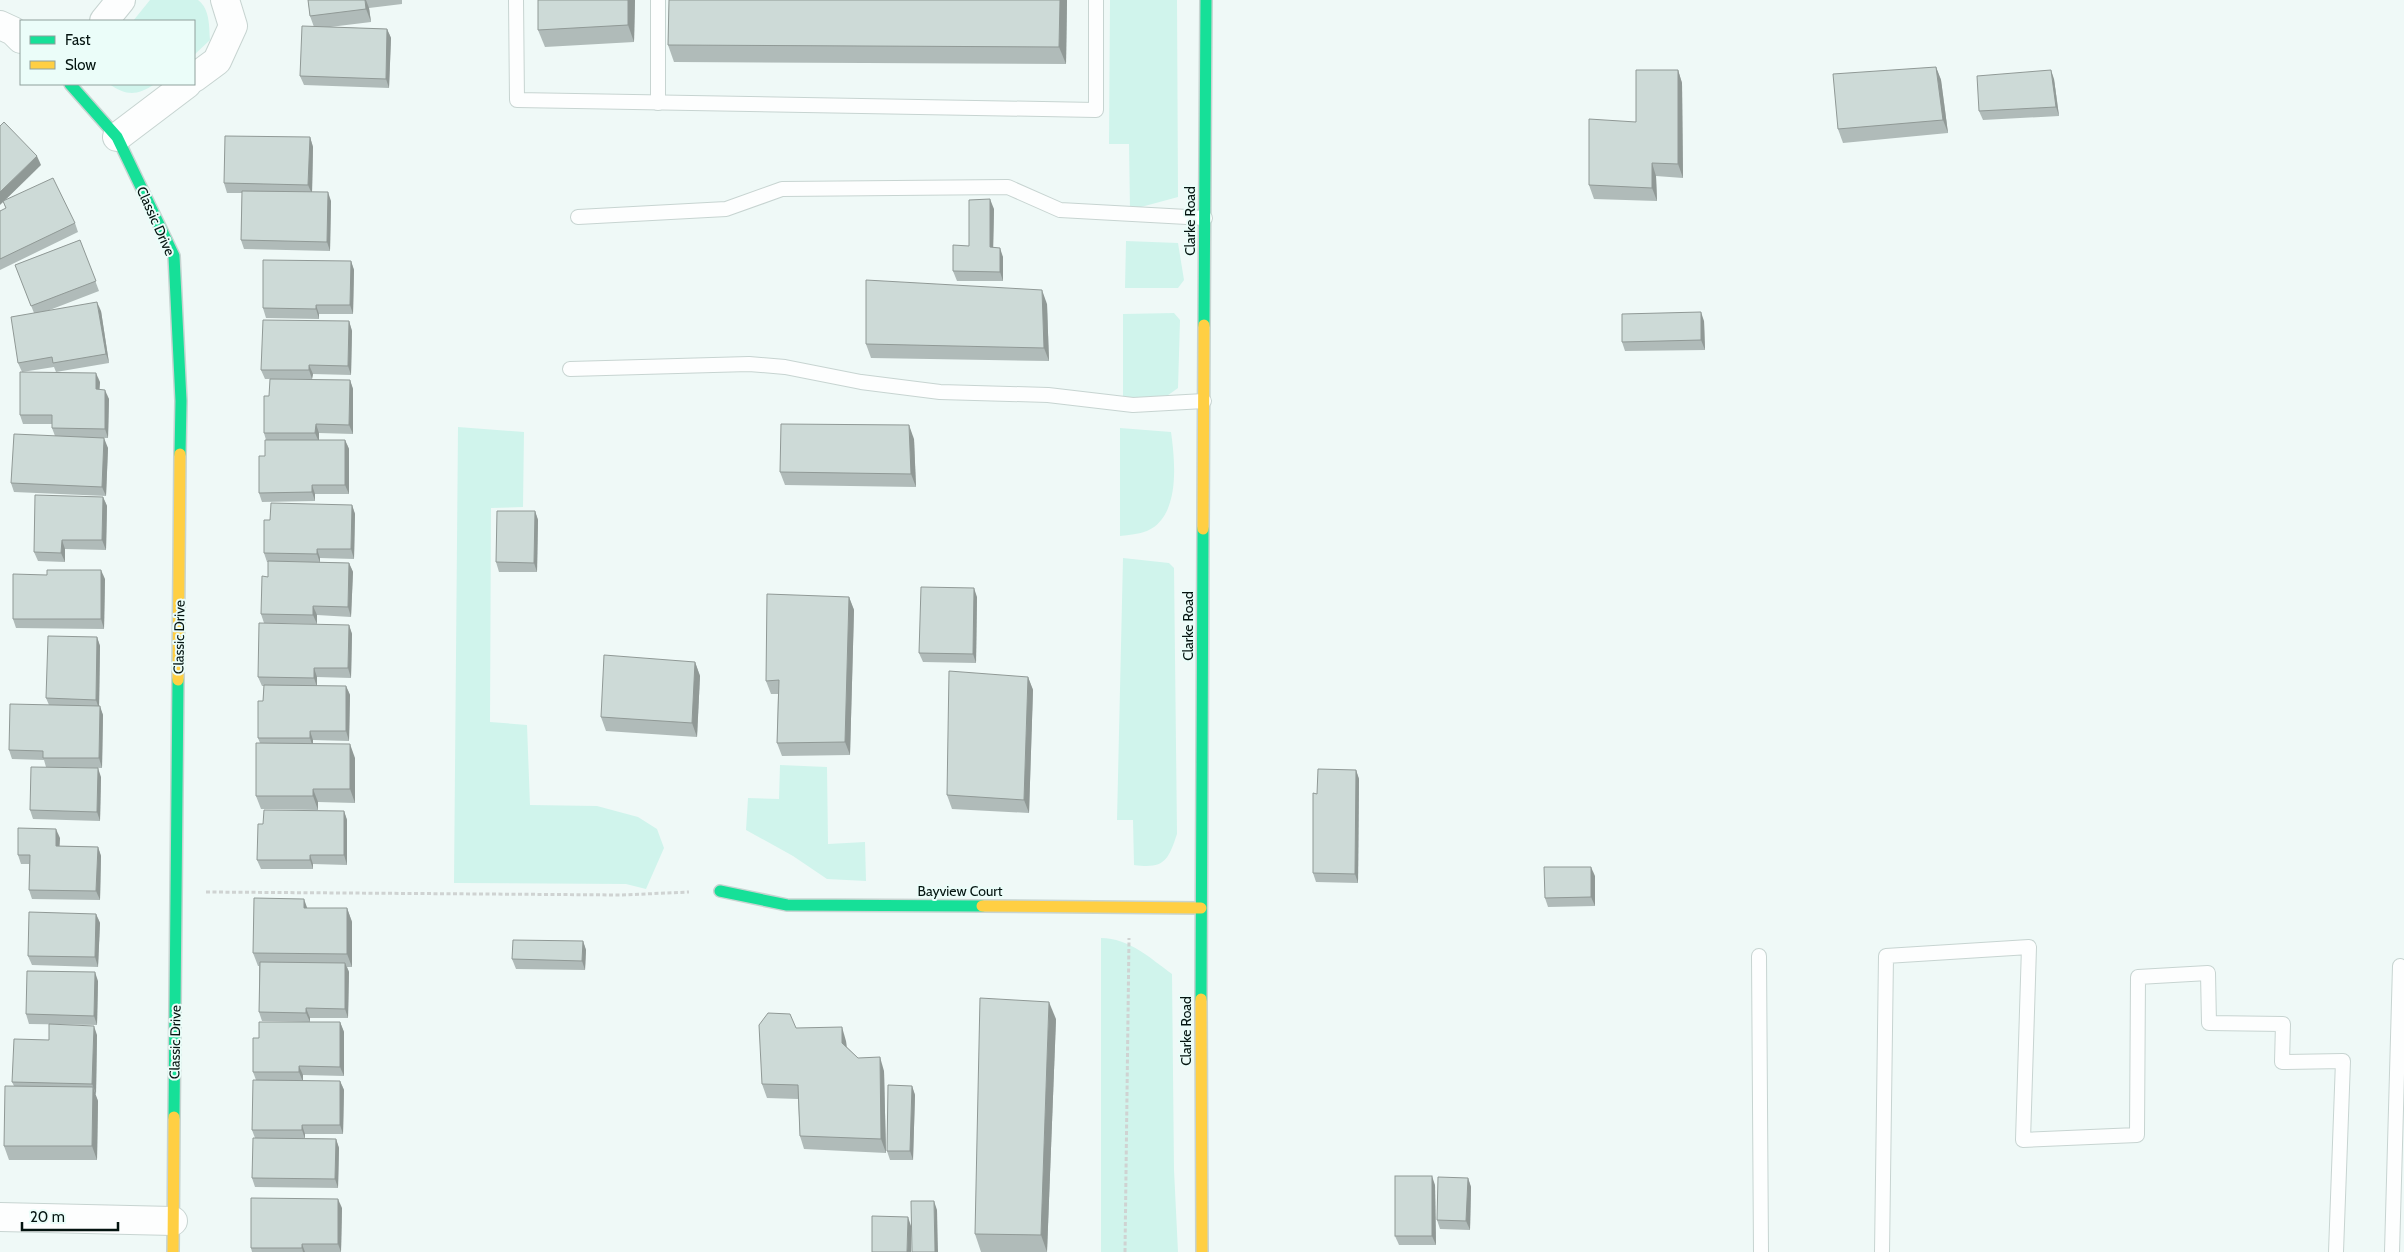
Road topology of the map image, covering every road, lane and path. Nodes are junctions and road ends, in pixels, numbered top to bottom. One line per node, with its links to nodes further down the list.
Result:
1 (121, 0): 7 (street)
2 (225, 0): 10 (street)
3 (516, 0): 13 (lane)
4 (658, 0): 13 (lane)
5 (1096, 0): 13 (lane)
6 (1206, 0): 16 (street, Clarke Road)
7 (105, 20)
8 (0, 25): 9 (street)
9 (20, 38)
10 (195, 77)
11 (71, 85): 14 (street, Classic Drive)
12 (186, 85): 14 (street)
13 (658, 103)
14 (118, 137): 26 (street, Classic Drive)
15 (578, 217): 16 (lane)
16 (1205, 218): 18 (street, Clarke Road)
17 (570, 369): 18 (lane)
18 (1204, 401): 21 (street, Clarke Road)
19 (720, 890): 20 (path); 21 (street, Bayview Court)
20 (221, 893)
21 (1201, 908): 29 (street, Clarke Road)
22 (1129, 938): 28 (path)
23 (1759, 956): 30 (lane)
24 (2400, 966): 33 (lane)
25 (0, 1216): 26 (street)
26 (173, 1221): 27 (street, Classic Drive)
27 (173, 1252)
28 (1125, 1252)
29 (1202, 1252)
30 (1761, 1252)
31 (1882, 1252): 32 (lane)
32 (2336, 1252)
33 (2392, 1252)

